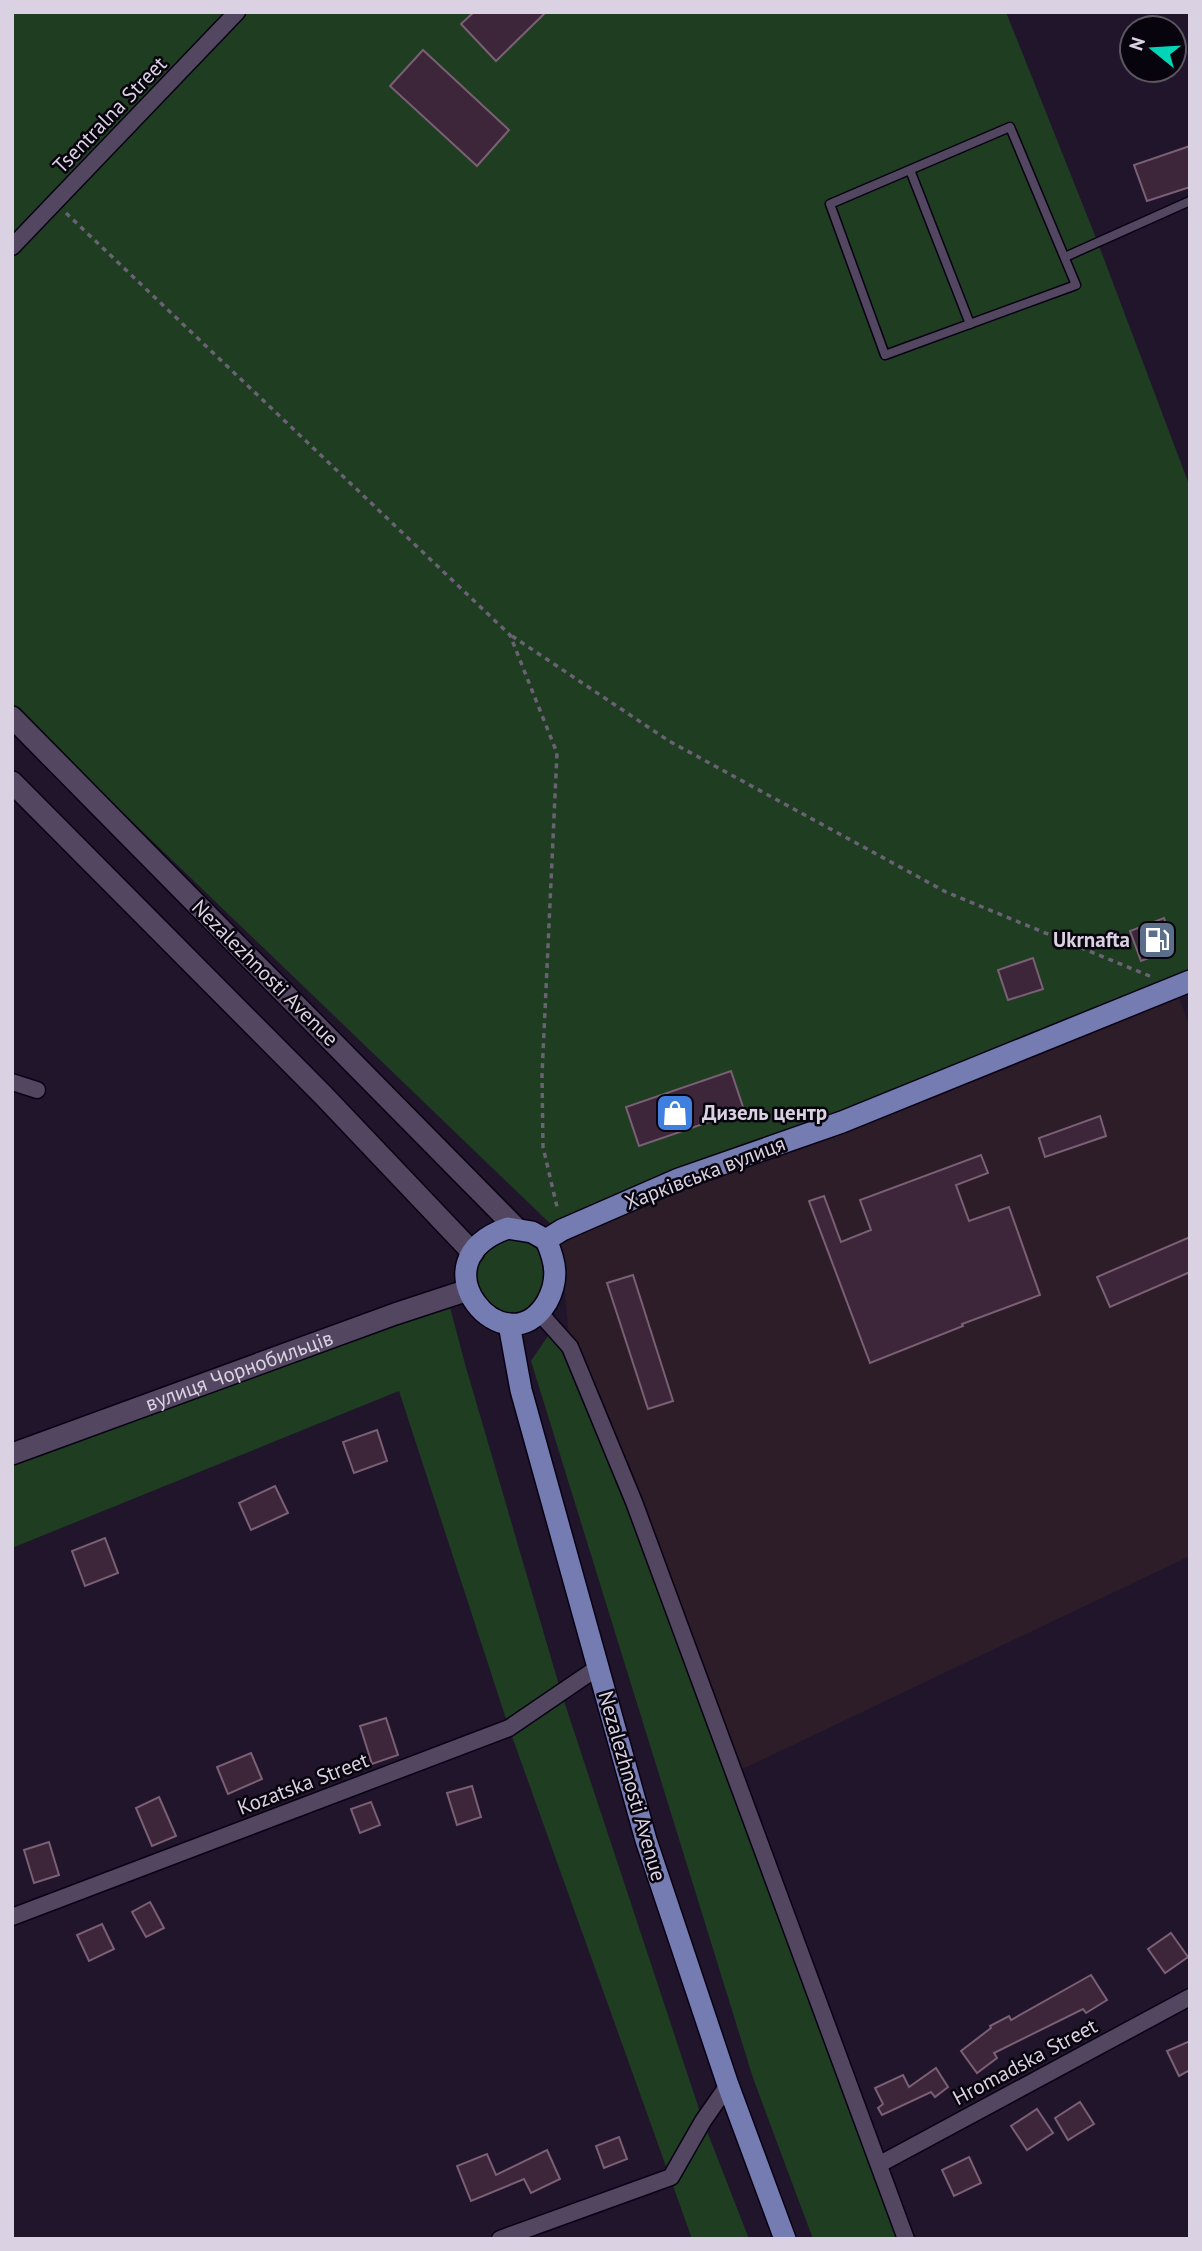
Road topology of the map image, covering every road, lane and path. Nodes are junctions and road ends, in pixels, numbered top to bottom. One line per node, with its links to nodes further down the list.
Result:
1 (237, 12): 4 (street, Tsentralna Street)
2 (910, 170): 6 (lane); 7 (lane); 7 (lane)
3 (1190, 201): 6 (lane)
4 (55, 203): 5 (street, Tsentralna Street); 8 (path)
5 (12, 247)
6 (1065, 257): 7 (lane)
7 (970, 324)
8 (510, 635): 11 (path); 15 (path)
9 (12, 717): 14 (street, Nezalezhnosti Avenue)
10 (12, 782): 16 (street)
11 (1183, 984): 15 (main road, Харківська вулиця)
12 (12, 1082): 13 (street)
13 (37, 1090)
14 (517, 1229): 15 (main road); 16 (main road)
15 (554, 1235): 18 (main road)
16 (473, 1253): 17 (main road)
17 (468, 1290): 19 (main road); 20 (street, вулиця Чорнобильців)
18 (538, 1311): 19 (main road); 25 (street)
19 (509, 1324): 21 (main road, Nezalezhnosti Avenue)
20 (12, 1454)
21 (597, 1668): 22 (street, Kozatska Street); 24 (main road, Nezalezhnosti Avenue)
22 (12, 1917)
23 (1190, 1997): 25 (street, Hromadska Street)
24 (729, 2085): 26 (street); 27 (main road, Nezalezhnosti Avenue)
25 (880, 2164): 28 (street)
26 (500, 2239)
27 (785, 2239)
28 (906, 2239)

